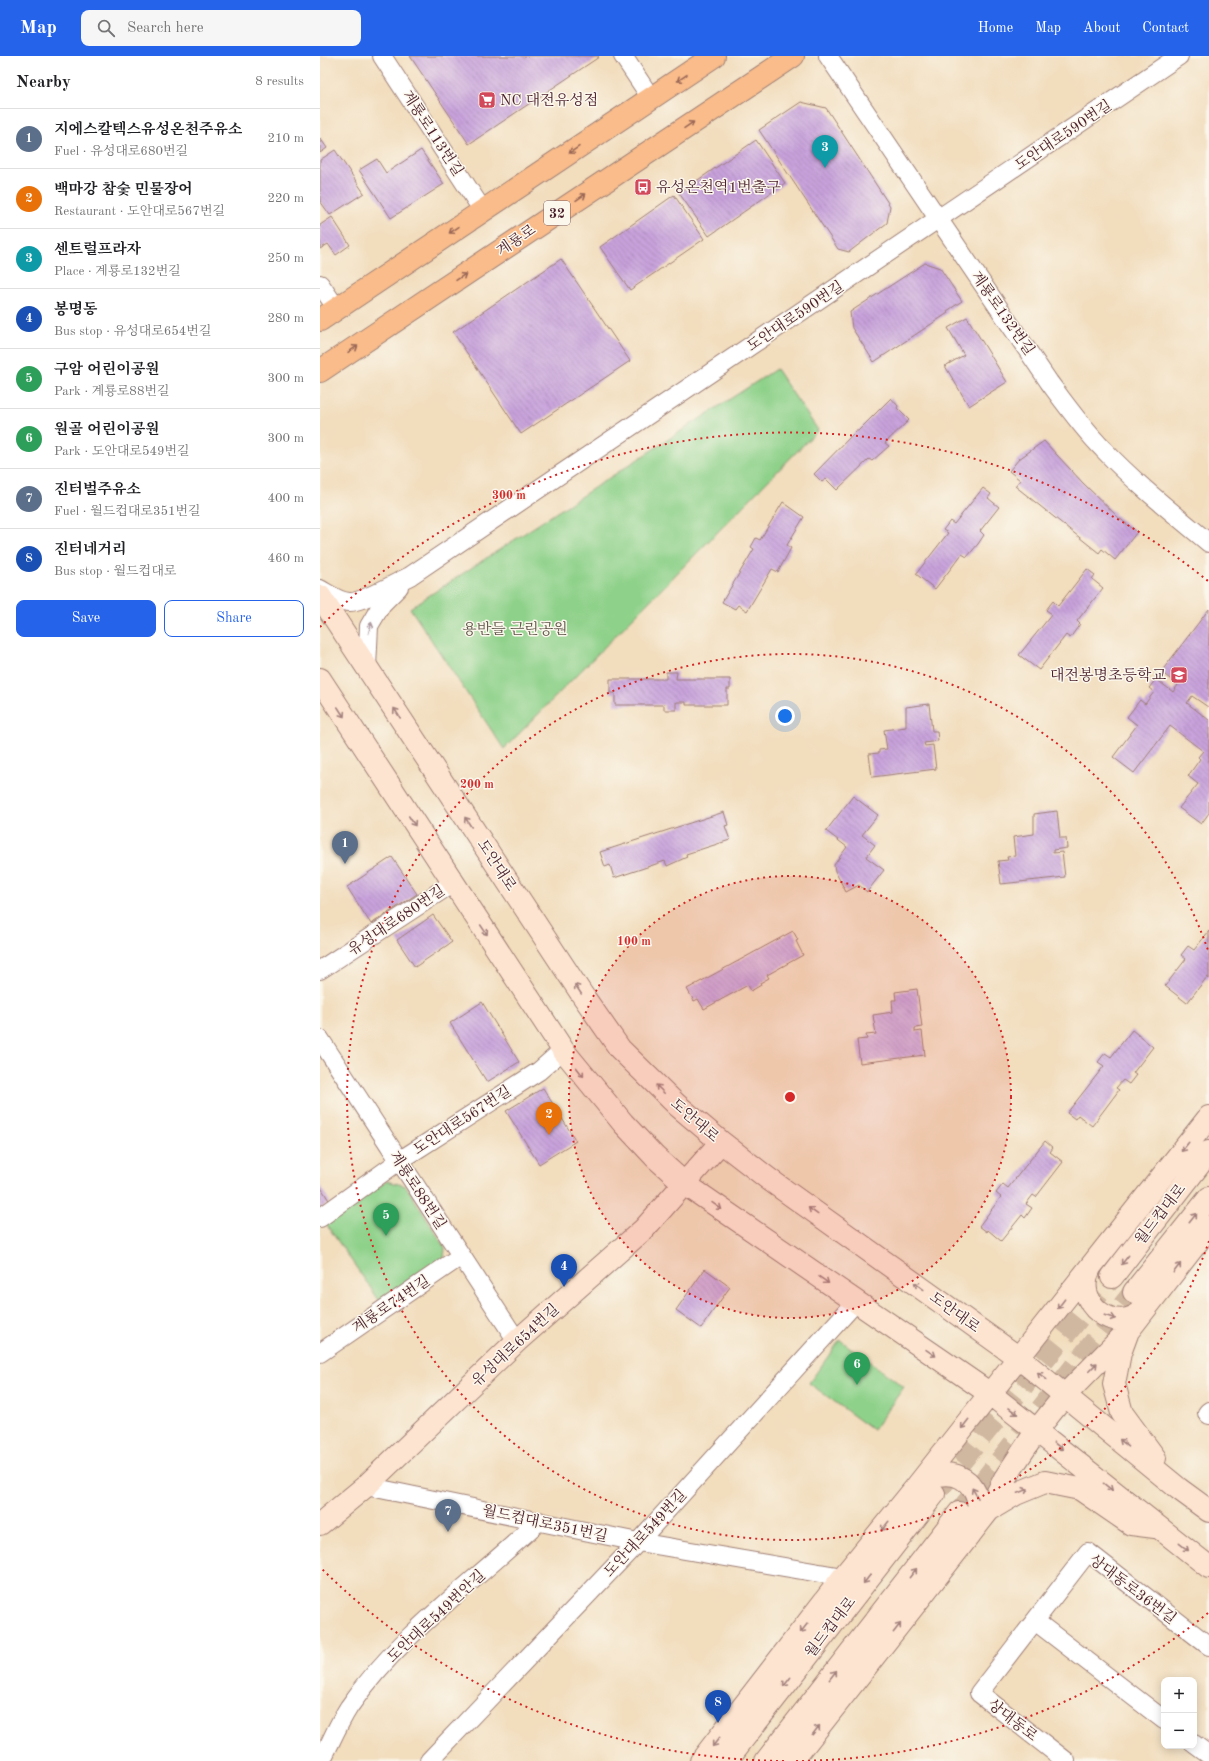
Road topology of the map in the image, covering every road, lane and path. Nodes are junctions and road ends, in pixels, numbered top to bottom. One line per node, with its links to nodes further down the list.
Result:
1 (382, 56): 8 (street, 계룡로113번길)
2 (622, 56): 7 (street)
3 (714, 56): 7 (main road, one-way to 7)
4 (793, 56): 12 (main road, 계룡로 / 32, one-way to 4)
5 (828, 56): 9 (street, 계룡로132번길)
6 (1179, 56): 9 (street, 도안대로590번길)
7 (651, 98): 8 (main road, one-way to 8)
8 (483, 211): 11 (main road, one-way to 11)
9 (938, 219): 13 (street, 계룡로132번길); 14 (street, 도안대로590번길)
10 (320, 284): 11 (street)
11 (328, 314)
12 (320, 371)
13 (1209, 543)
14 (410, 576): 15 (street); 17 (street, one-way to 14)
15 (320, 589)
16 (320, 596): 17 (street, 도안대로)
17 (367, 667): 24 (street, 도안대로, one-way to 17)
18 (320, 679): 19 (street, one-way to 19)
19 (452, 883): 20 (street, 유성대로680번길); 22 (street, one-way to 22)
20 (320, 970)
21 (320, 1039): 26 (street, 계룡로88번길)
22 (563, 1050): 26 (street, 도안대로567번길); 27 (street, one-way to 27)
23 (1209, 1116): 32 (street, one-way to 32)
24 (721, 1142): 27 (street, 유성대로654번길); 39 (street, 도안대로, one-way to 24)
25 (1209, 1152): 33 (street, 월드컵대로, one-way to 33)
26 (399, 1161): 29 (street, 도안대로567번길); 31 (street, 계룡로88번길)
27 (685, 1184): 35 (street, one-way to 35); 37 (street, 유성대로654번길)
28 (1209, 1198): 34 (street, one-way to 28)
29 (320, 1218)
30 (1209, 1227): 34 (street, one-way to 30)
31 (461, 1256): 37 (street, 계룡로88번길); 38 (street, 계룡로74번길)
32 (1092, 1263): 34 (street, one-way to 34); 39 (street, one-way to 39)
33 (1112, 1277)
34 (1142, 1298): 36 (street)
35 (856, 1302): 40 (street, one-way to 40); 53 (street, 도안대로549번길)
36 (1129, 1330): 41 (street, one-way to 36); 44 (street)
37 (517, 1341): 43 (street, 유성대로654번길)
38 (320, 1353)
39 (1019, 1358): 40 (street); 41 (street, 도안대로, one-way to 39)
40 (989, 1393): 42 (street, one-way to 42); 45 (street, one-way to 45)
41 (1066, 1395): 42 (street); 44 (street, 도안대로, one-way to 41)
42 (1037, 1430): 46 (street); 51 (street, one-way to 51)
43 (366, 1486): 49 (street, 유성대로654번길); 50 (street, 월드컵대로351번길)
44 (1179, 1489): 47 (street, 도안대로)
45 (926, 1490): 52 (street, one-way to 45); 55 (street, one-way to 55); 65 (street, 월드컵대로, one-way to 65)
46 (989, 1510): 51 (street, one-way to 51); 52 (street)
47 (1209, 1511)
48 (959, 1513): 66 (street, one-way to 48)
49 (321, 1521)
50 (539, 1521): 53 (street, 월드컵대로351번길); 62 (street, 도안대로549번안길)
51 (1159, 1527): 54 (street, one-way to 54)
52 (974, 1530): 67 (street, one-way to 52)
53 (638, 1542): 55 (street, 월드컵대로351번길); 63 (street, 도안대로549번길)
54 (1209, 1567)
55 (843, 1576): 64 (street, one-way to 64)
56 (1035, 1621): 57 (street, 상대동로36번길); 58 (street, 상대동로36번길); 59 (street)
57 (1209, 1646)
58 (979, 1694): 68 (street, 상대동로)
59 (1161, 1718)
60 (1197, 1746): 61 (street)
61 (1209, 1755)
62 (321, 1761)
63 (429, 1761)
64 (701, 1761)
65 (726, 1761)
66 (766, 1761)
67 (792, 1761)
68 (1066, 1761)

